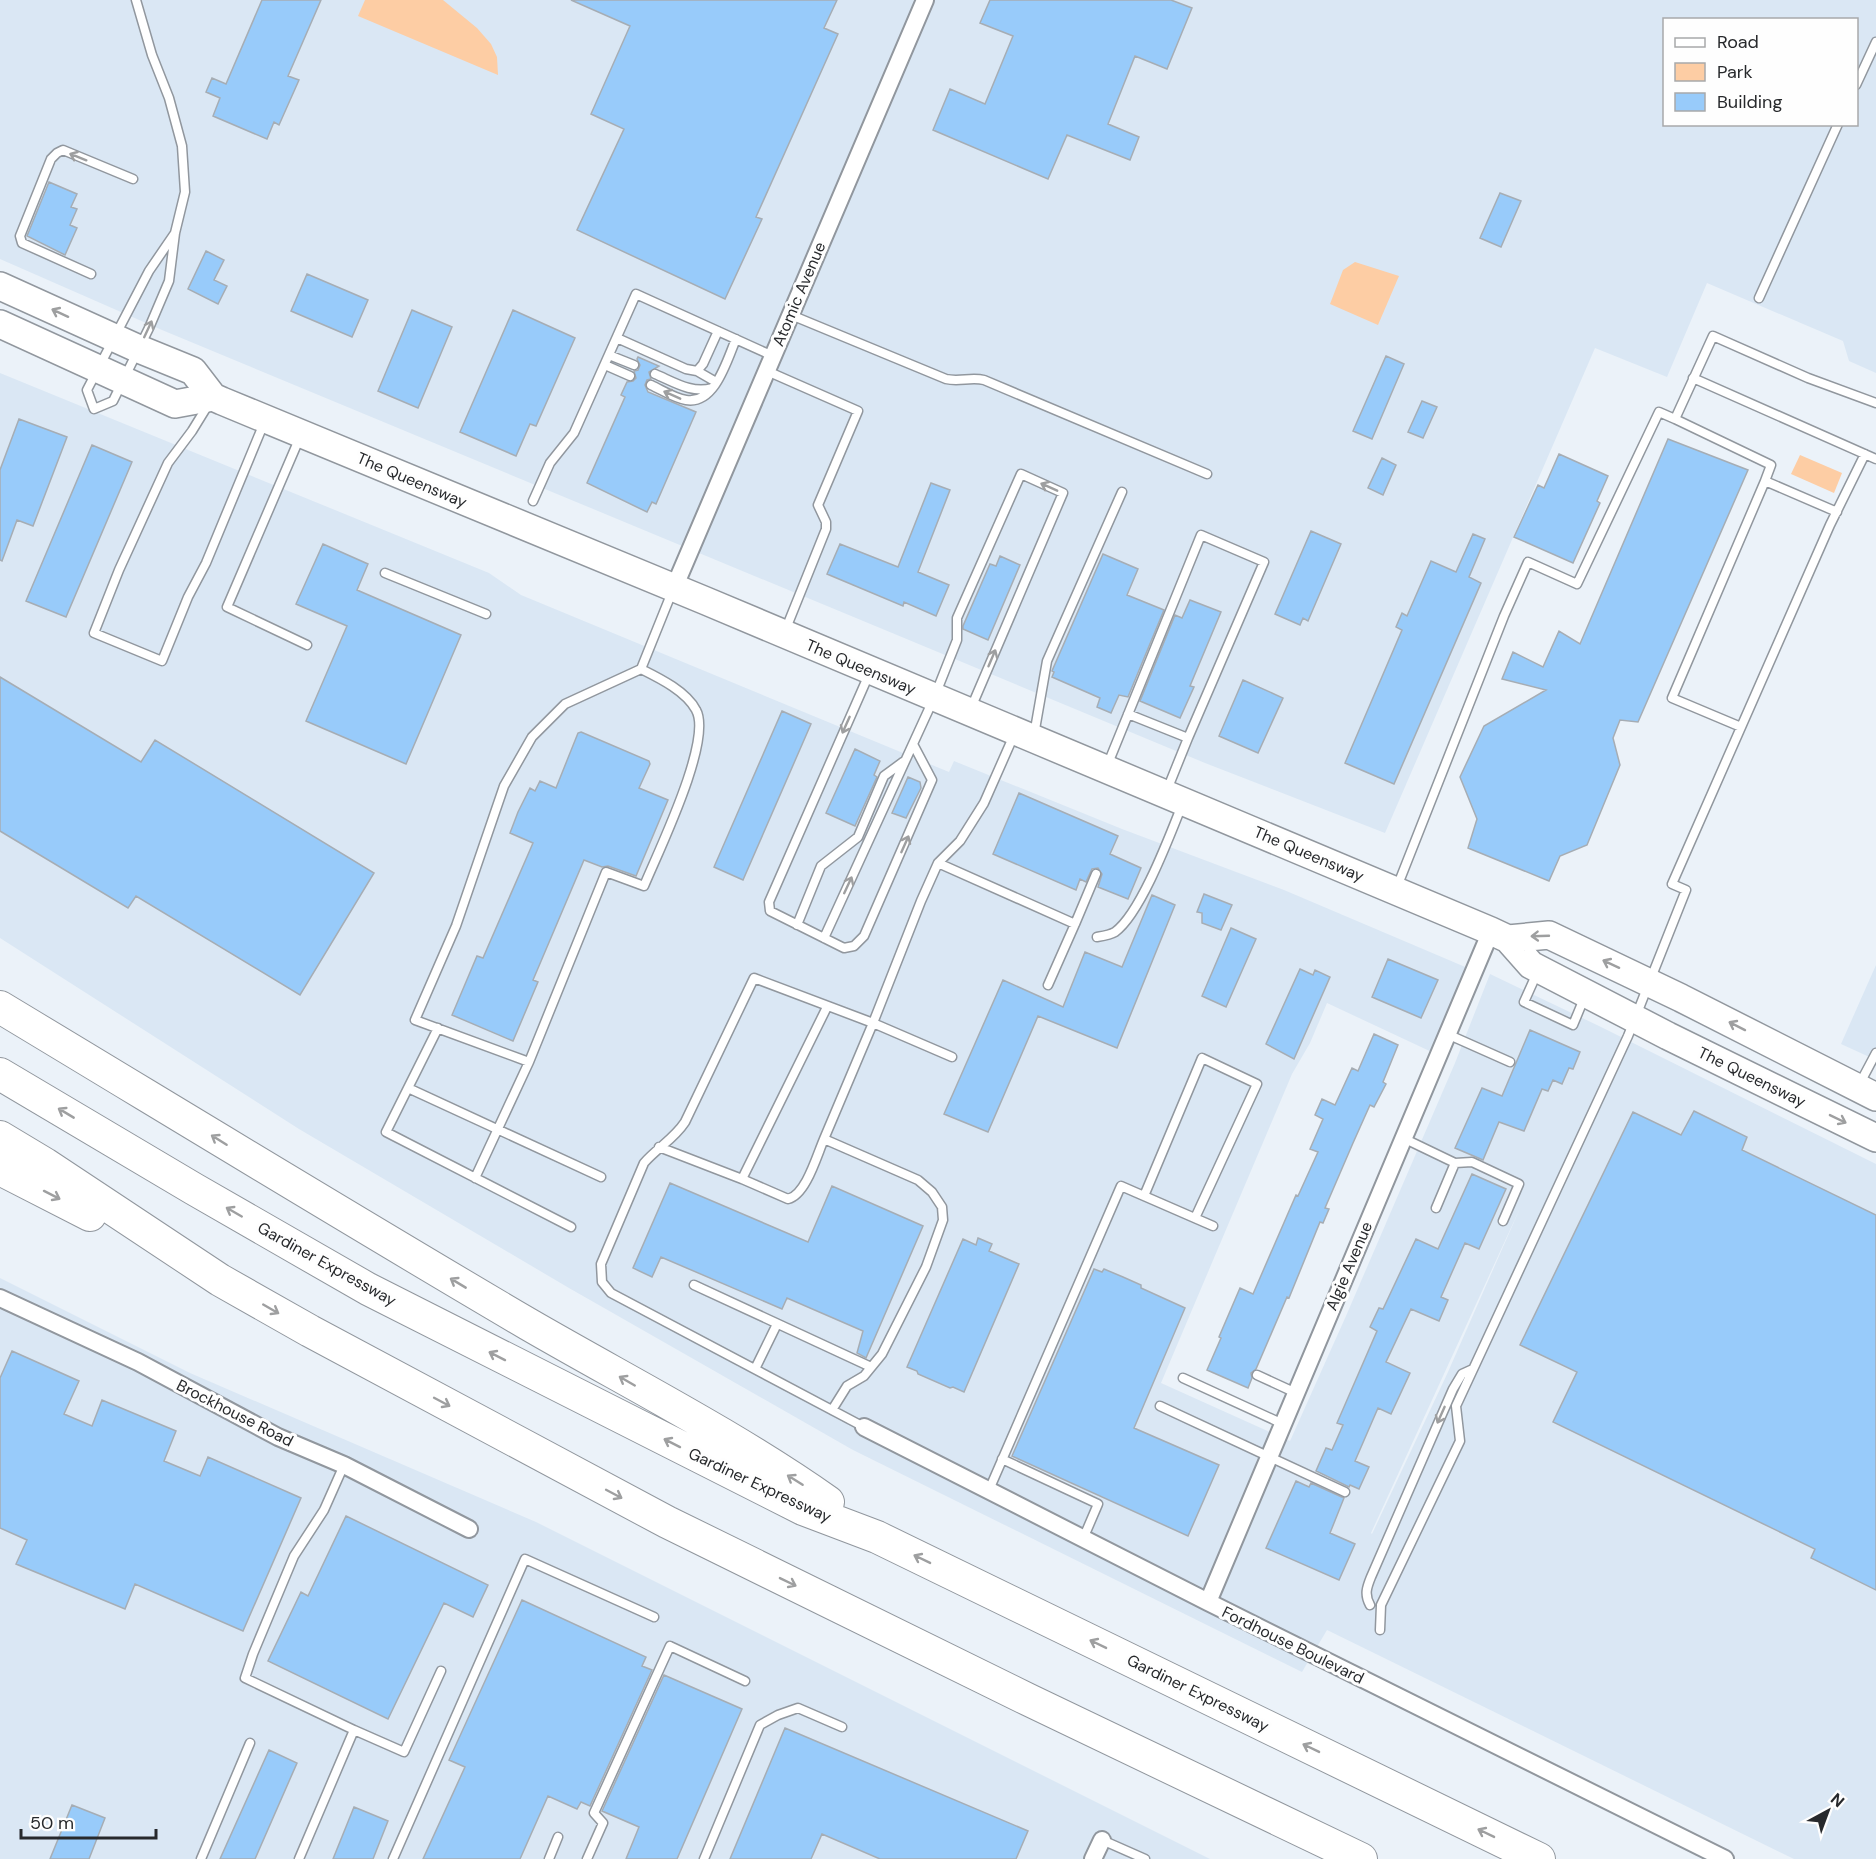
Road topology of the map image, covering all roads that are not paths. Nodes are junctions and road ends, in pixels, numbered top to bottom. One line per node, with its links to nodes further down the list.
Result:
1 (136, 0): 7 (lane)
2 (925, 0): 11 (street, Atomic Avenue)
3 (1876, 42): 4 (lane)
4 (1858, 83)
5 (1837, 126): 10 (lane)
6 (132, 179): 8 (lane, one-way to 8)
7 (175, 233): 14 (lane); 17 (lane, one-way to 7)
8 (91, 274)
9 (0, 286): 14 (main road, The Queensway, one-way to 9)
10 (1760, 298)
11 (791, 315): 19 (street, Atomic Avenue); 37 (lane)
12 (0, 324): 22 (main road)
13 (718, 331): 15 (lane); 16 (lane); 23 (lane)
14 (114, 337): 17 (main road, The Queensway); 22 (lane)
15 (616, 338): 18 (lane); 23 (lane)
16 (736, 339): 19 (lane); 29 (lane)
17 (138, 349): 27 (lane); 30 (main road, The Queensway)
18 (609, 355): 20 (lane); 21 (lane)
19 (770, 363): 43 (street, Atomic Avenue); 45 (lane)
20 (605, 365): 25 (lane); 40 (lane)
21 (634, 365)
22 (98, 368): 27 (main road); 27 (lane)
23 (697, 371): 29 (lane)
24 (655, 374): 29 (lane)
25 (630, 376)
26 (1693, 378): 31 (lane); 33 (lane); 35 (lane)
27 (123, 380): 30 (main road)
28 (651, 385): 29 (lane, one-way to 28)
29 (715, 385)
30 (213, 397): 32 (main road, The Queensway); 32 (lane)
31 (1876, 403)
32 (266, 419): 34 (main road, The Queensway)
33 (1675, 419): 38 (lane); 61 (lane)
34 (301, 434): 43 (main road, The Queensway); 46 (lane)
35 (1865, 454): 36 (lane); 41 (lane)
36 (1876, 459)
37 (1207, 474)
38 (1765, 481): 41 (lane); 52 (lane)
39 (1122, 492): 53 (lane)
40 (533, 501)
41 (1837, 512): 52 (lane)
42 (385, 573): 44 (lane)
43 (674, 588): 45 (main road, The Queensway); 47 (lane)
44 (486, 614)
45 (784, 634): 48 (main road, The Queensway)
46 (307, 645)
47 (641, 669): 75 (lane); 79 (lane)
48 (870, 672): 49 (main road, The Queensway); 63 (lane, one-way to 63)
49 (934, 698): 50 (main road, The Queensway); 50 (lane, one-way to 49); 55 (lane)
50 (969, 712): 53 (main road, The Queensway)
51 (1128, 714): 54 (lane); 54 (lane); 57 (lane)
52 (1741, 727): 68 (lane)
53 (1024, 735): 57 (main road, The Queensway); 59 (lane)
54 (1188, 738): 58 (lane)
55 (913, 744): 56 (lane); 66 (lane, one-way to 55)
56 (906, 760): 63 (lane); 66 (lane, one-way to 56)
57 (1105, 769): 58 (main road, The Queensway)
58 (1174, 798): 61 (main road, The Queensway); 65 (lane)
59 (938, 863): 62 (lane); 74 (lane)
60 (1096, 874): 62 (lane)
61 (1395, 890): 64 (main road, The Queensway)
62 (1075, 924): 69 (lane)
63 (797, 925): 66 (lane)
64 (1499, 935): 67 (main road, The Queensway); 68 (main road, The Queensway, one-way to 64); 76 (street, Algie Avenue)
65 (1097, 937)
66 (824, 938)
67 (1539, 969): 70 (main road, The Queensway); 70 (lane)
68 (1650, 983): 73 (lane); 83 (main road, The Queensway, one-way to 68)
69 (1048, 985)
70 (1586, 993): 73 (main road, The Queensway)
71 (0, 1007): 121 (highway, one-way to 71)
72 (826, 1007): 74 (lane); 89 (lane); 94 (lane)
73 (1635, 1018): 88 (main road, The Queensway, one-way to 88); 107 (lane)
74 (873, 1023): 78 (lane); 86 (lane)
75 (438, 1028): 79 (lane); 82 (lane)
76 (1447, 1034): 80 (lane); 87 (street, Algie Avenue)
77 (1876, 1053): 83 (lane)
78 (952, 1058)
79 (529, 1062): 84 (lane)
80 (1510, 1062)
81 (0, 1074): 121 (highway, Gardiner Expressway, one-way to 81)
82 (408, 1088): 84 (lane); 93 (lane)
83 (1867, 1093)
84 (498, 1129): 92 (lane); 93 (lane)
85 (0, 1137): 101 (highway)
86 (824, 1138): 94 (lane); 105 (lane)
87 (1403, 1138): 90 (lane); 110 (street, Algie Avenue)
88 (1876, 1138)
89 (659, 1147): 94 (lane); 106 (lane)
90 (1455, 1163): 96 (lane); 98 (lane)
91 (0, 1169): 101 (highway, one-way to 101)
92 (601, 1177)
93 (475, 1178): 100 (lane)
94 (742, 1179)
95 (1144, 1196): 97 (lane); 97 (lane); 116 (lane)
96 (1436, 1208)
97 (1195, 1218): 99 (lane)
98 (1503, 1221)
99 (1214, 1226)
100 (571, 1227)
101 (220, 1280): 142 (highway, one-way to 142)
102 (694, 1285): 104 (lane)
103 (0, 1298): 117 (street, Brockhouse Road)
104 (777, 1324): 105 (lane); 106 (lane)
105 (871, 1368): 112 (lane)
106 (755, 1369): 112 (lane)
107 (1473, 1369): 124 (lane, one-way to 124); 126 (lane)
108 (1257, 1375): 110 (lane)
109 (1183, 1378): 113 (lane)
110 (1296, 1393): 113 (street, Algie Avenue)
111 (1160, 1406): 115 (lane)
112 (832, 1410): 114 (lane)
113 (1283, 1424): 115 (street, Algie Avenue)
114 (864, 1426): 118 (street, Fordhouse Boulevard)
115 (1269, 1457): 119 (lane); 123 (street, Algie Avenue)
116 (1002, 1460): 118 (lane); 122 (lane)
117 (344, 1465): 120 (street, Brockhouse Road); 130 (lane)
118 (988, 1490): 122 (street, Fordhouse Boulevard)
119 (1345, 1492)
120 (469, 1528)
121 (877, 1537): 143 (highway, Gardiner Expressway, one-way to 121)
122 (1083, 1539): 123 (street, Fordhouse Boulevard)
123 (1208, 1602): 144 (street, Fordhouse Boulevard)
124 (1370, 1605)
125 (654, 1617): 136 (lane)
126 (1380, 1630)
127 (441, 1671): 130 (lane)
128 (745, 1681): 138 (lane)
129 (842, 1727): 139 (lane)
130 (354, 1730): 135 (lane)
131 (250, 1743): 134 (lane)
132 (558, 1838): 137 (lane)
133 (1102, 1840): 140 (street); 141 (lane)
134 (201, 1859)
135 (299, 1859)
136 (393, 1859)
137 (549, 1859)
138 (587, 1859)
139 (705, 1859)
140 (1093, 1859)
141 (1145, 1859)
142 (1361, 1859)
143 (1539, 1859)
144 (1725, 1859)

